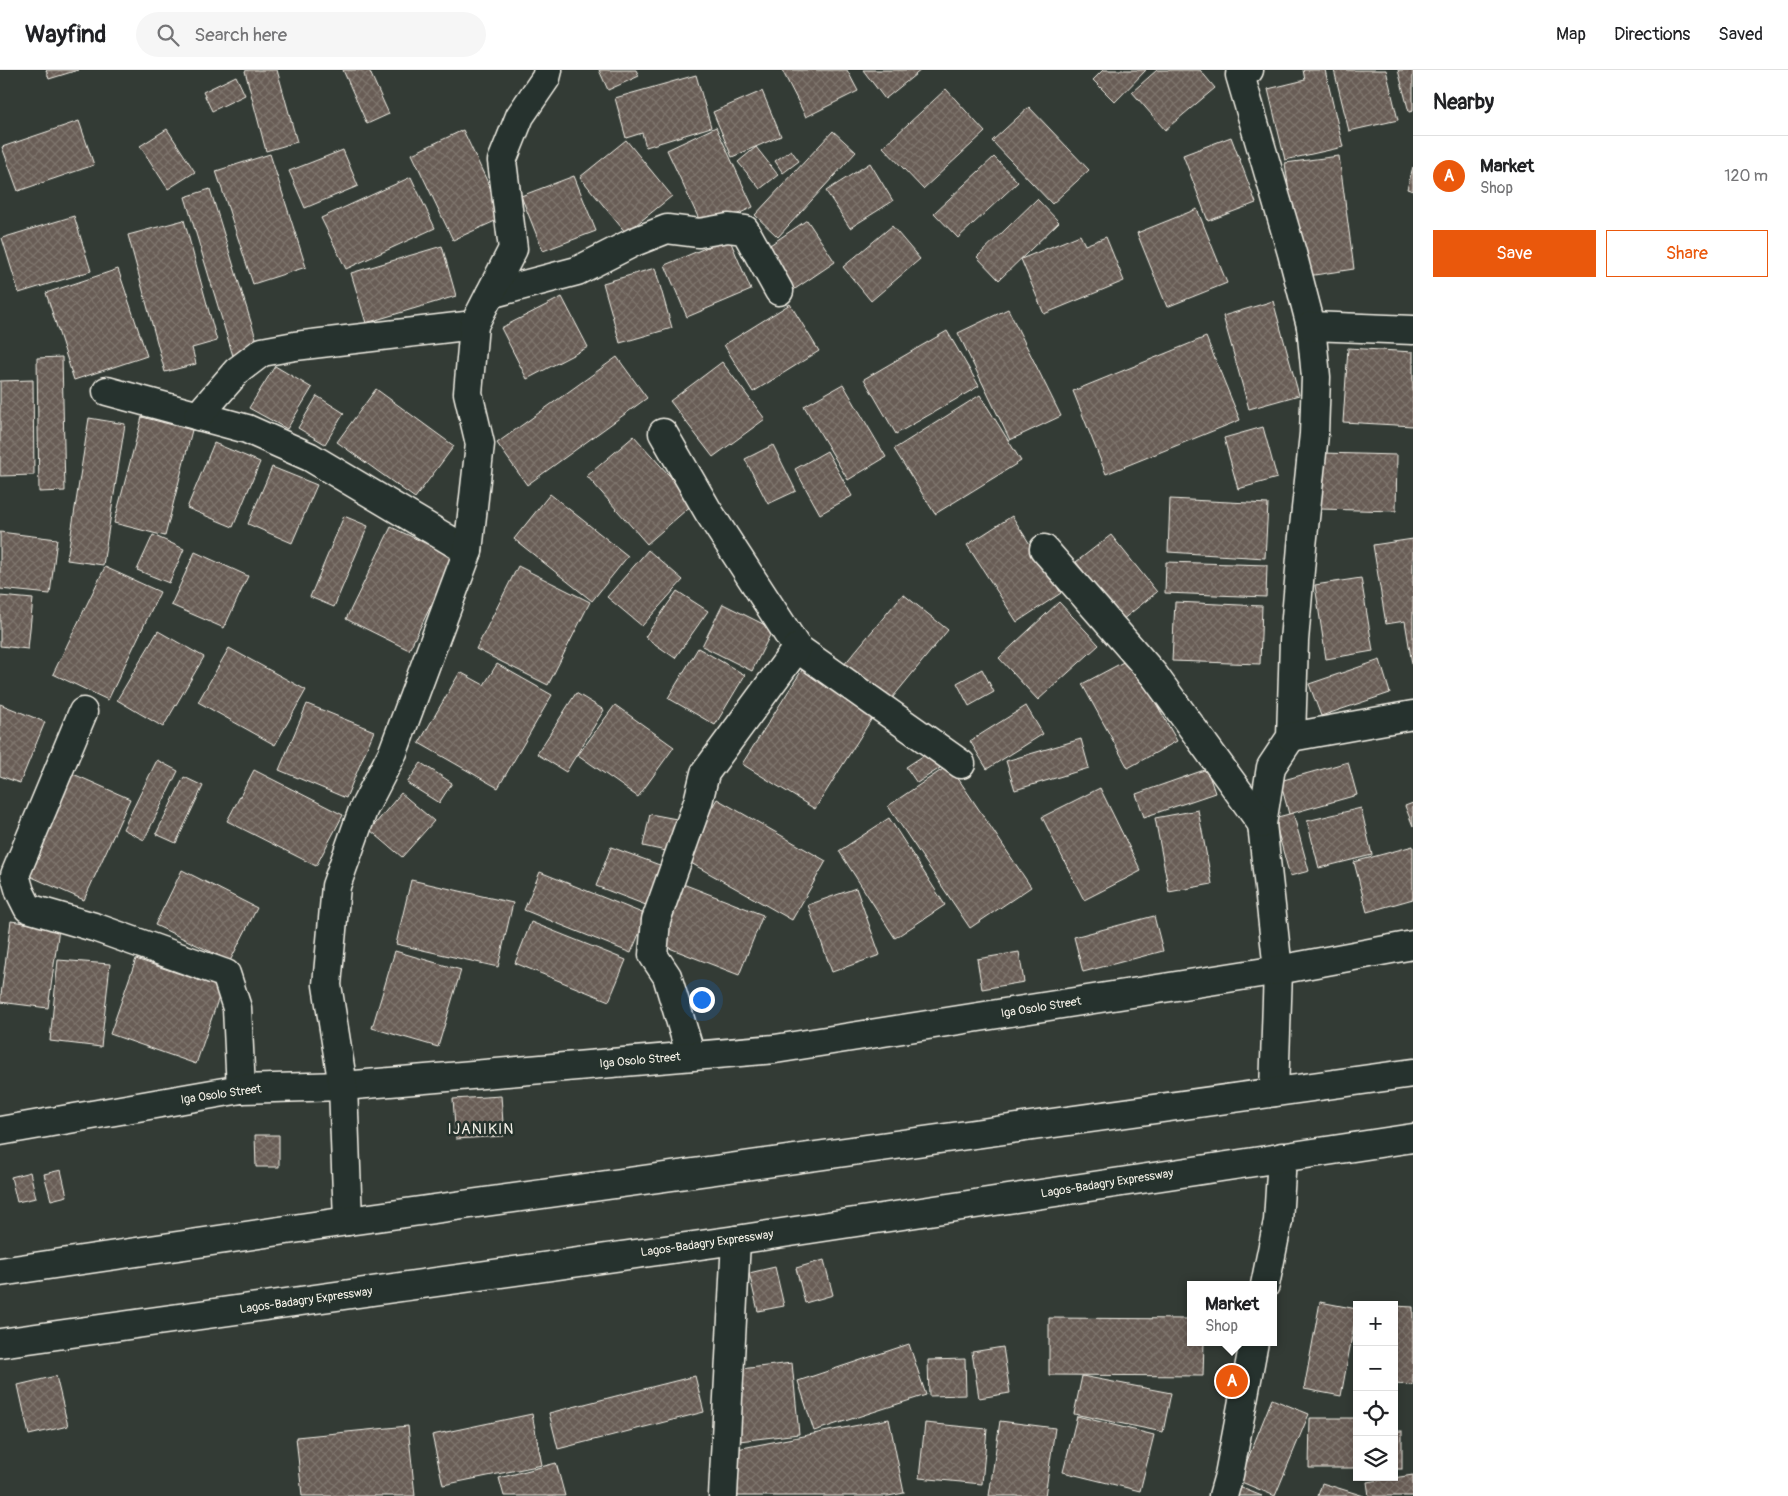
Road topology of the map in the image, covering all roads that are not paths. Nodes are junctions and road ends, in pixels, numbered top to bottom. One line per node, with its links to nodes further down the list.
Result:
1 (548, 70): 4 (main road)
2 (1240, 72): 6 (main road)
3 (779, 291): 4 (main road)
4 (490, 294): 5 (main road)
5 (474, 325): 9 (main road); 12 (main road)
6 (1311, 326): 7 (main road); 16 (main road)
7 (1413, 330)
8 (108, 391): 9 (main road)
9 (198, 416): 12 (main road)
10 (663, 433): 13 (main road)
11 (1044, 549): 18 (main road)
12 (468, 551): 23 (main road)
13 (797, 648): 17 (main road); 21 (main road)
14 (83, 712): 24 (main road)
15 (1413, 715): 16 (main road)
16 (1291, 736): 18 (main road)
17 (961, 764)
18 (1262, 824): 20 (main road)
19 (1413, 945): 20 (main road, Iga Osolo Street)
20 (1278, 970): 21 (main road, Iga Osolo Street); 25 (main road)
21 (691, 1056): 23 (main road, Iga Osolo Street)
22 (1413, 1073): 25 (main road)
23 (343, 1086): 24 (main road, Iga Osolo Street); 29 (main road)
24 (241, 1089): 26 (main road, Iga Osolo Street)
25 (1274, 1092): 29 (main road)
26 (0, 1131)
27 (1413, 1138): 28 (main road, Lagos-Badagry Expressway)
28 (1282, 1157): 30 (main road, Lagos-Badagry Expressway); 32 (main road)
29 (348, 1221): 31 (main road)
30 (736, 1240): 33 (main road, Lagos-Badagry Expressway); 35 (main road)
31 (0, 1272)
32 (1266, 1281)
33 (0, 1343)
34 (1253, 1346): 36 (main road)
35 (722, 1496)
36 (1223, 1496)

